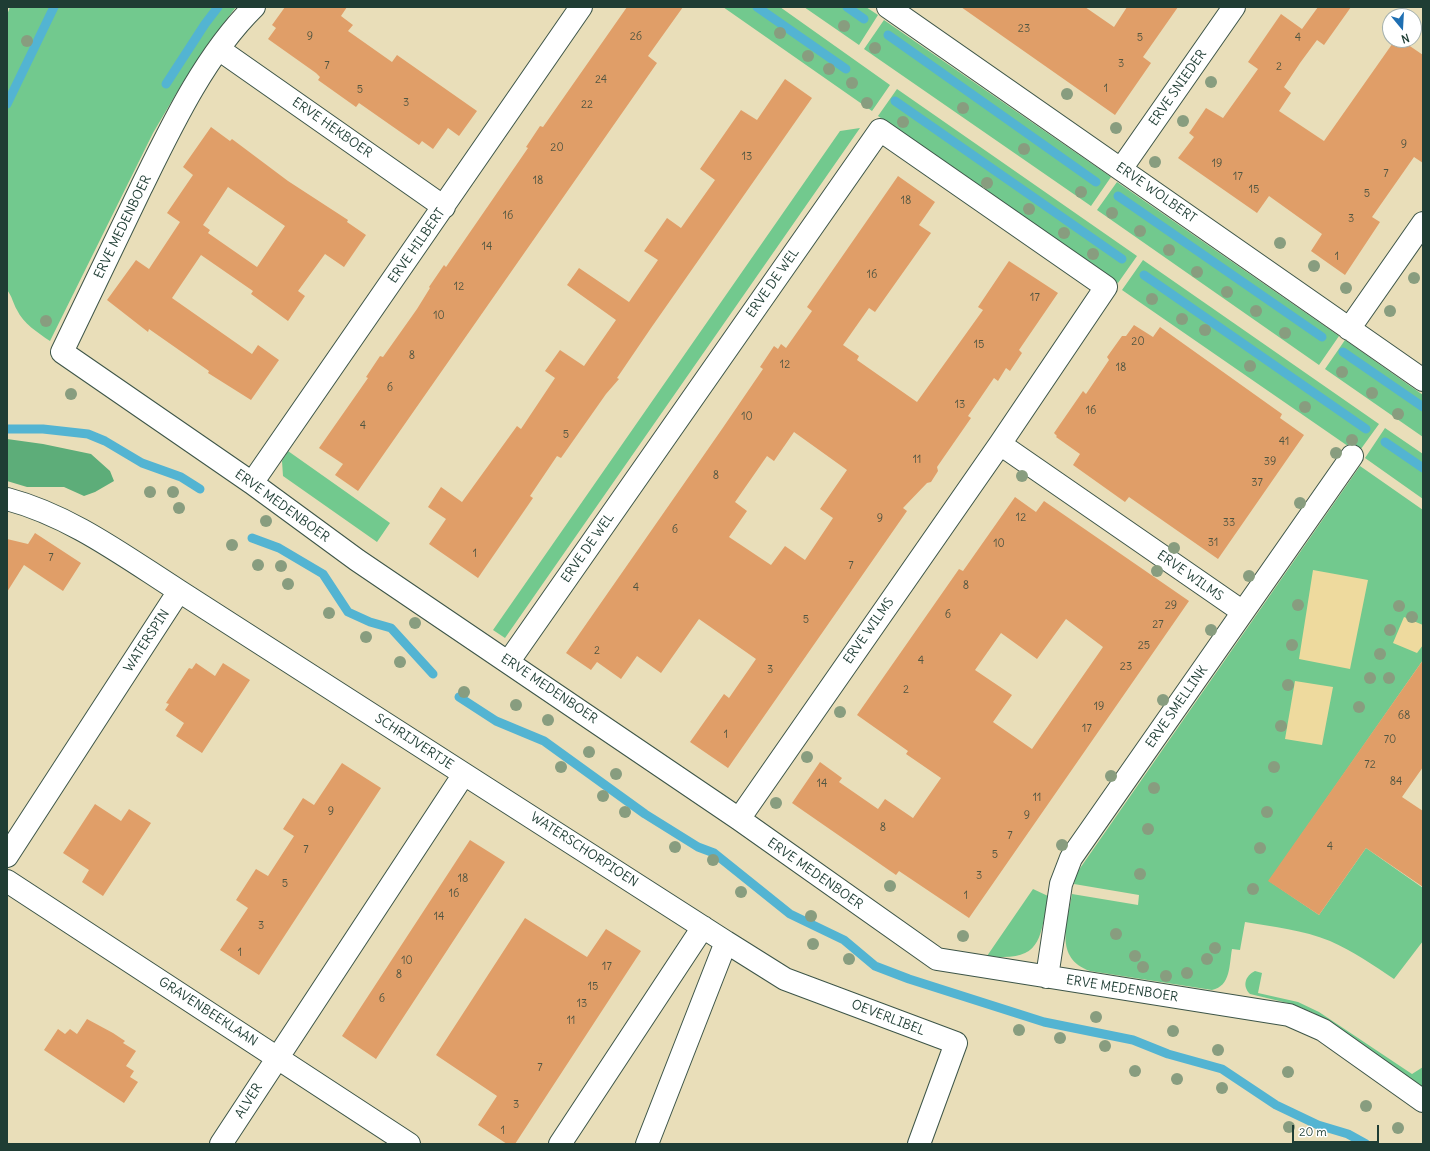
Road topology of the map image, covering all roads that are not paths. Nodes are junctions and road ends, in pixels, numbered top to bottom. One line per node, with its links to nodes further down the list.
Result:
1 (254, 7): 5 (street, ERVE MEDENBOER)
2 (581, 7): 7 (street, ERVE HILBERT)
3 (1234, 7): 6 (street, ERVE SNIEDER)
4 (892, 8): 6 (street, ERVE WOLBERT)
5 (220, 50): 7 (street, ERVE HEKBOER); 14 (street, ERVE MEDENBOER)
6 (1122, 169): 10 (street, ERVE WOLBERT)
7 (444, 206): 14 (street, ERVE HILBERT)
8 (1423, 223): 10 (street)
9 (1106, 287): 12 (street, ERVE WILMS); 18 (street, ERVE DE WEL)
10 (1349, 329): 11 (street, ERVE WOLBERT)
11 (1423, 380)
12 (1000, 444): 17 (street, ERVE WILMS); 20 (street, ERVE WILMS)
13 (1352, 456): 17 (street, ERVE SMELLINK)
14 (252, 484): 18 (street, ERVE MEDENBOER)
15 (7, 498): 16 (street)
16 (179, 591): 19 (street, SCHRIJVERTJE); 21 (street, WATERSPIN)
17 (1243, 612): 25 (street, ERVE SMELLINK)
18 (509, 661): 20 (street, ERVE MEDENBOER)
19 (464, 774): 23 (street, WATERSCHORPIOEN); 26 (street, SCHRIJVERTJE)
20 (738, 819): 25 (street, ERVE MEDENBOER)
21 (7, 856)
22 (7, 881): 26 (street, GRAVENBEEKLAAN)
23 (703, 927): 24 (street, WATERSCHORPIOEN); 30 (street)
24 (726, 942): 31 (street); 32 (street, OEVERLIBEL)
25 (1047, 977): 27 (street, ERVE MEDENBOER)
26 (276, 1057): 28 (street, ALVER); 29 (street, GRAVENBEEKLAAN)
27 (1423, 1101)
28 (221, 1144)
29 (409, 1144)
30 (560, 1144)
31 (647, 1144)
32 (919, 1144)

